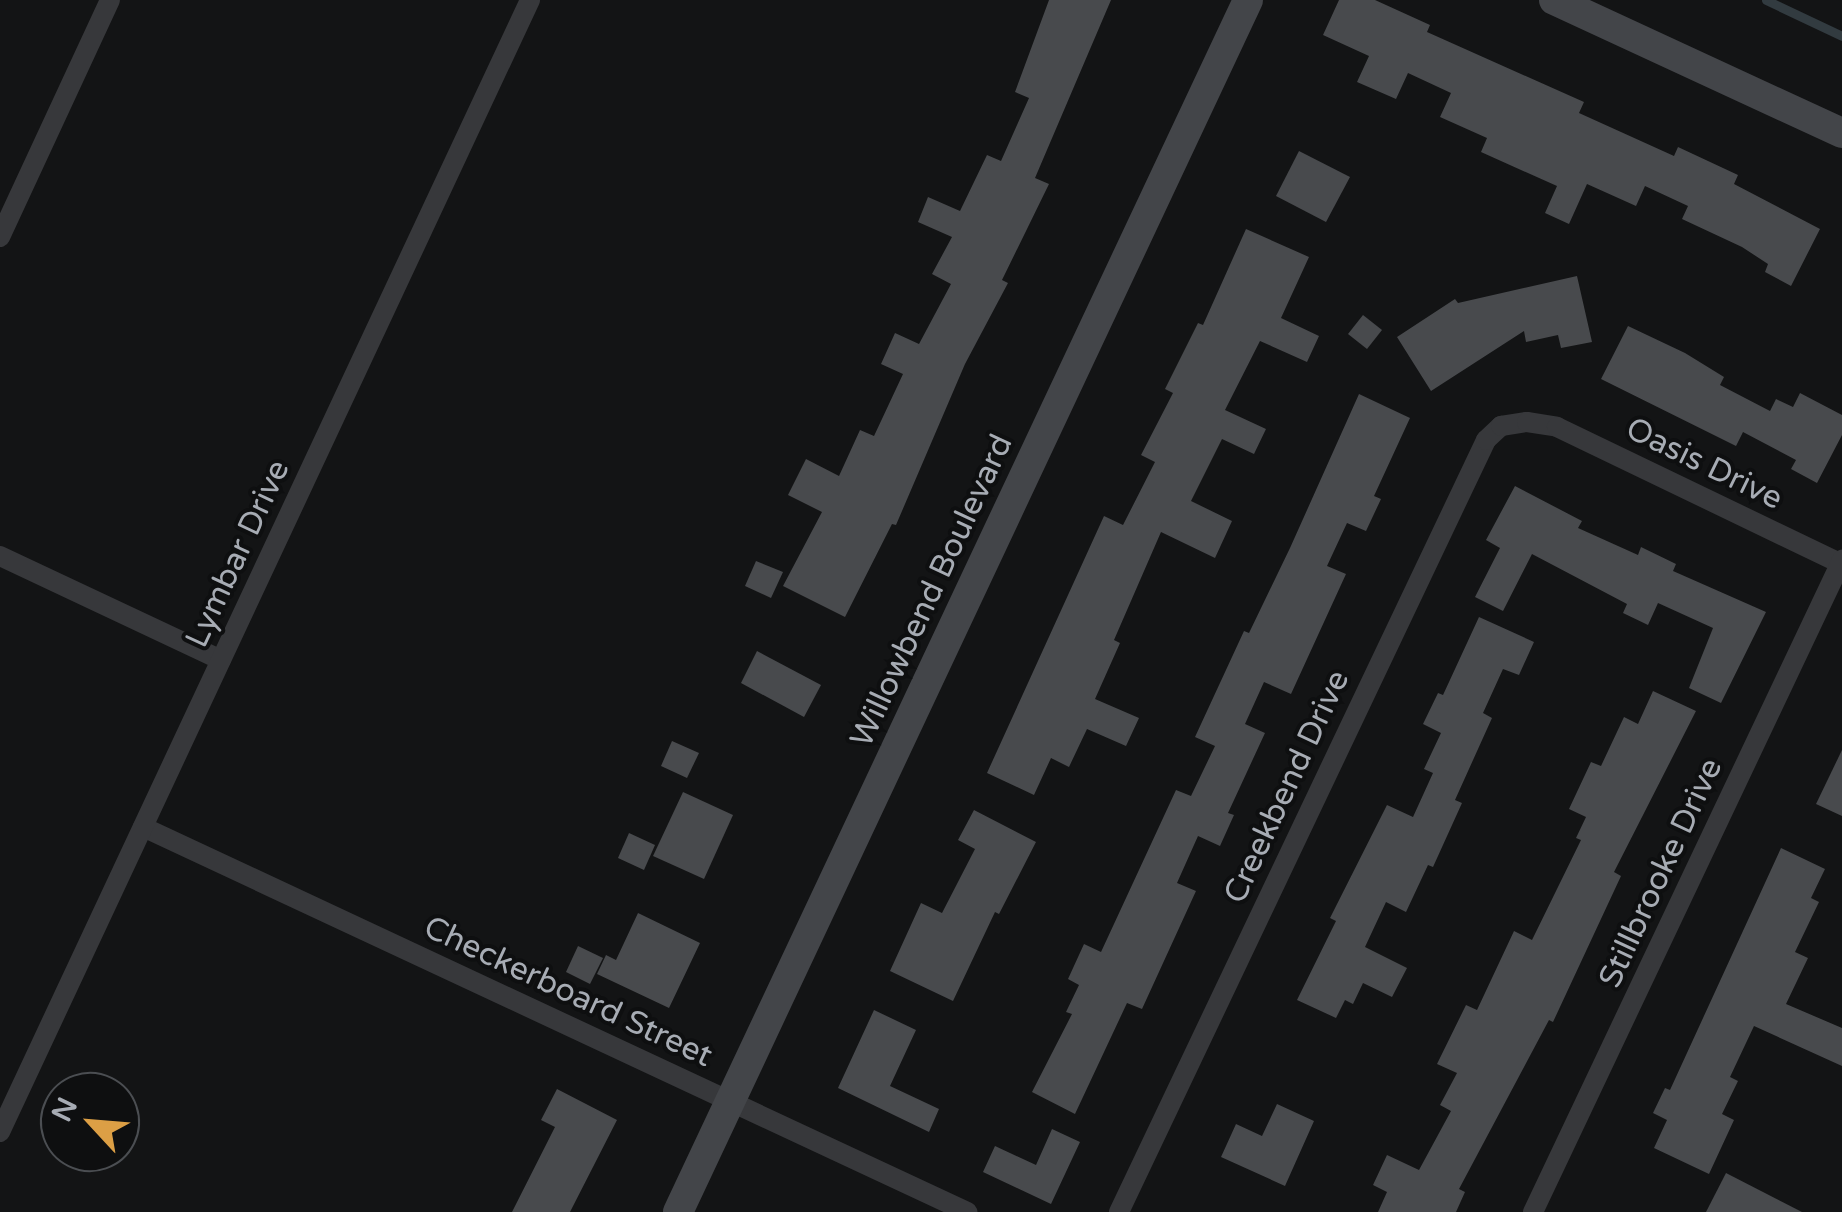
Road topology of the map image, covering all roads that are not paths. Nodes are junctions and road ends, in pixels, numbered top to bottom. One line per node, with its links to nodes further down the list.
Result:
1 (110, 0): 6 (street)
2 (530, 0): 10 (street, Lymbar Drive)
3 (1248, 0): 12 (main road, Willowbend Boulevard)
4 (1554, 0): 5 (main road)
5 (1842, 133)
6 (0, 236)
7 (1538, 424): 9 (street, Oasis Drive); 16 (street, Creekbend Drive)
8 (0, 556): 10 (street)
9 (1841, 563): 17 (street, Stillbrooke Drive)
10 (222, 660): 11 (street, Lymbar Drive)
11 (143, 827): 12 (street, Checkerboard Street); 13 (street, Lymbar Drive)
12 (730, 1102): 14 (main road, Willowbend Boulevard); 15 (street, Checkerboard Street)
13 (0, 1132)
14 (678, 1212)
15 (967, 1212)
16 (1119, 1212)
17 (1534, 1212)

